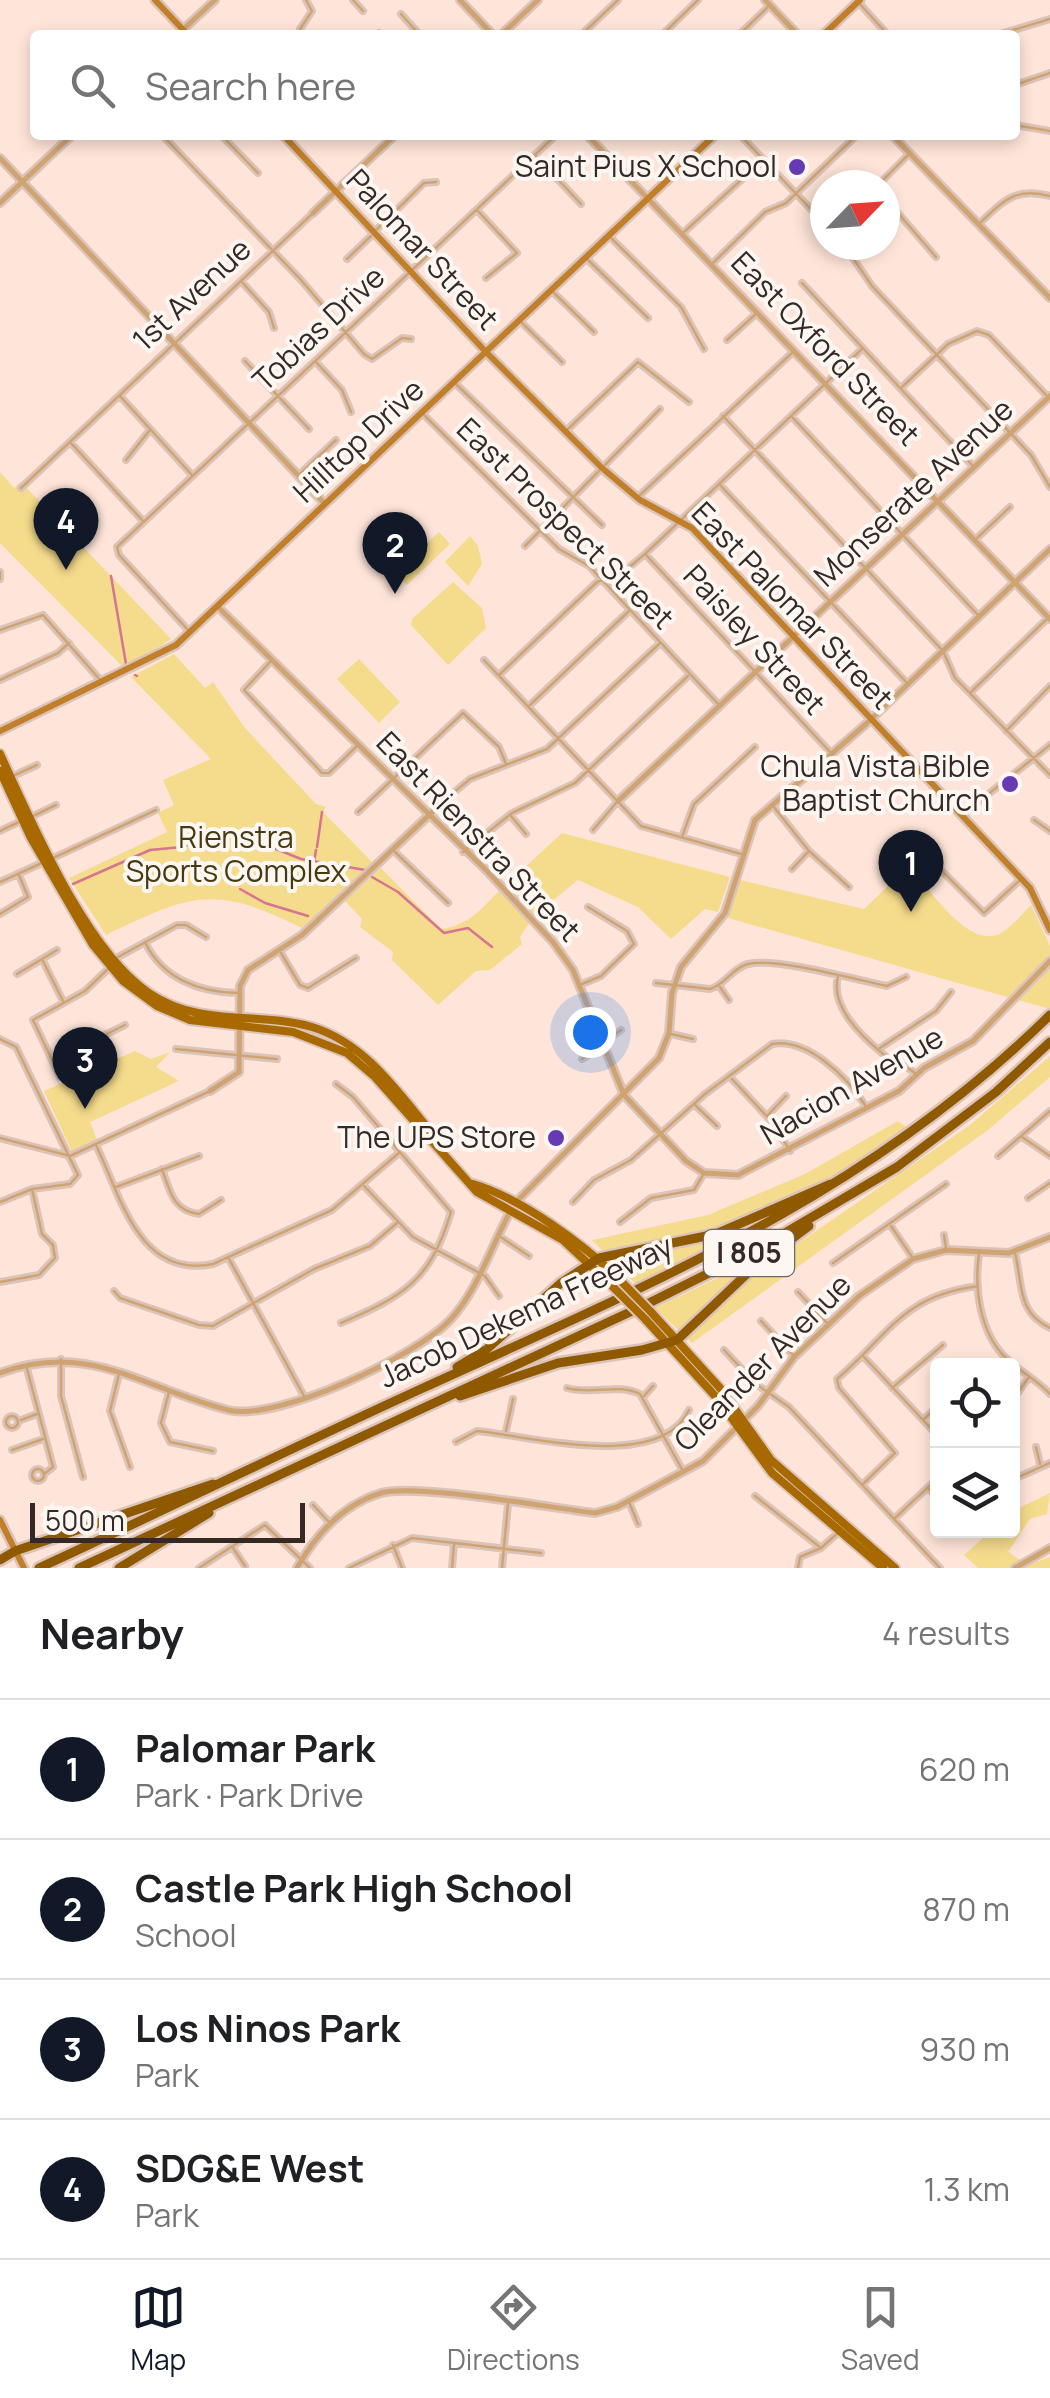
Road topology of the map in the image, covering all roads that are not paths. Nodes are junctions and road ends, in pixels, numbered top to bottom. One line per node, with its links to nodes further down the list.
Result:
1 (155, 0): 14 (main road)
2 (214, 0): 15 (street)
3 (306, 0): 16 (street)
4 (353, 0): 11 (street)
5 (460, 0): 18 (street)
6 (538, 0): 19 (street)
7 (618, 0): 20 (street)
8 (698, 0): 21 (street)
9 (859, 1): 24 (main road); 25 (street)
10 (767, 3): 22 (street); 23 (street)
11 (363, 11)
12 (400, 14): 17 (street)
13 (1050, 18): 26 (street)
14 (180, 30)
15 (185, 30)
16 (302, 30)
17 (415, 30)
18 (488, 30)
19 (506, 30)
20 (586, 30)
21 (667, 30)
22 (744, 30)
23 (793, 30)
24 (828, 30)
25 (884, 30)
26 (1013, 30)
27 (1050, 74): 28 (street)
28 (1020, 83)
29 (1020, 126): 30 (street)
30 (1050, 130)
31 (67, 140): 48 (street)
32 (168, 140): 64 (street)
33 (227, 140): 47 (street)
34 (288, 140): 50 (main road, Palomar Street)
35 (390, 140): 50 (street, 1st Avenue)
36 (551, 140): 43 (street, Tobias Drive)
37 (592, 140): 53 (street, East Oxford Street)
38 (709, 140): 53 (main road, Hilltop Drive)
39 (745, 140): 45 (street)
40 (853, 140): 51 (street)
41 (897, 140): 42 (street)
42 (910, 153): 46 (street); 60 (street)
43 (535, 155): 55 (street); 57 (street, Tobias Drive)
44 (0, 158): 48 (street)
45 (764, 160): 51 (street); 62 (street)
46 (893, 170)
47 (258, 173)
48 (22, 181): 54 (street); 84 (street)
49 (436, 182): 61 (street)
50 (337, 192): 58 (street, 1st Avenue); 61 (main road, Palomar Street)
51 (795, 193): 56 (street); 69 (street)
52 (1050, 196): 60 (street)
53 (648, 198): 62 (street, East Oxford Street); 63 (main road, Hilltop Drive)
54 (0, 203)
55 (581, 204)
56 (810, 208)
57 (476, 209): 70 (street, Tobias Drive); 71 (street)
58 (313, 213): 64 (street, 1st Avenue)
59 (900, 215): 65 (street)
60 (979, 224): 75 (street)
61 (375, 232): 67 (street); 70 (main road, Palomar Street)
62 (682, 234): 69 (street, East Oxford Street)
63 (608, 235): 66 (main road, Hilltop Drive); 86 (street)
64 (272, 250): 72 (street, 1st Avenue); 81 (street)
65 (936, 257)
66 (586, 258): 74 (main road, Hilltop Drive); 77 (street)
67 (346, 259)
68 (854, 260): 89 (street)
69 (712, 264): 76 (street, East Oxford Street)
70 (410, 271): 81 (street, Tobias Drive); 88 (main road, Palomar Street)
71 (486, 278)
72 (240, 280): 79 (street); 84 (street, 1st Avenue)
73 (802, 284): 85 (street)
74 (551, 290): 78 (main road, Hilltop Drive); 80 (street)
75 (1050, 298)
76 (759, 312): 83 (street); 87 (street, East Oxford Street)
77 (648, 318)
78 (519, 320): 88 (main road, Hilltop Drive); 92 (street)
79 (274, 328)
80 (594, 332)
81 (344, 334): 82 (street); 91 (street, Tobias Drive)
82 (411, 338)
83 (727, 340)
84 (174, 342): 96 (street, 1st Avenue); 105 (street)
85 (863, 348): 94 (street); 95 (street)
86 (704, 350)
87 (795, 350): 94 (street, East Oxford Street); 103 (street)
88 (486, 352): 93 (main road, Hilltop Drive); 108 (main road, East Palomar Street)
89 (938, 354): 95 (street); 98 (street); 109 (street)
90 (246, 361): 97 (street)
91 (315, 361): 97 (street, Tobias Drive); 101 (street)
92 (562, 362)
93 (454, 382): 102 (main road, Hilltop Drive); 121 (street)
94 (826, 383): 104 (street); 123 (street, East Oxford Street)
95 (900, 388): 115 (street)
96 (118, 395): 107 (street); 111 (street, 1st Avenue)
97 (278, 396): 105 (street, Tobias Drive); 106 (street)
98 (1049, 397): 109 (street, Monserate Avenue)
99 (688, 402): 108 (street)
100 (660, 409): 114 (street)
101 (351, 412)
102 (422, 413): 124 (main road, Hilltop Drive); 129 (street, East Prospect Street)
103 (723, 416): 112 (street); 122 (street)
104 (791, 416): 112 (street); 130 (street)
105 (249, 423): 116 (street); 117 (street, Tobias Drive)
106 (309, 429)
107 (150, 430): 113 (street); 117 (street)
108 (566, 431): 114 (main road, East Palomar Street)
109 (1011, 432): 115 (street, Monserate Avenue); 120 (street)
110 (336, 440): 116 (street)
111 (70, 441): 119 (street, 1st Avenue); 127 (street)
112 (755, 450): 118 (street); 135 (street)
113 (126, 460)
114 (602, 468): 121 (street); 122 (main road, East Palomar Street)
115 (975, 468): 123 (street, Monserate Avenue)
116 (299, 475): 124 (street)
117 (194, 476): 127 (street, Tobias Drive)
118 (719, 484): 126 (street); 140 (street)
119 (21, 488)
120 (1050, 488)
121 (571, 498): 128 (street); 129 (street)
122 (637, 498): 126 (main road, East Palomar Street)
123 (938, 501): 130 (street, Monserate Avenue); 131 (street, East Oxford Street)
124 (325, 504): 141 (main road, Hilltop Drive)
125 (1010, 508): 131 (street)
126 (681, 520): 134 (street); 147 (main road, East Palomar Street)
127 (144, 522): 146 (street, Tobias Drive)
128 (602, 524)
129 (540, 530): 132 (street); 138 (street, East Prospect Street)
130 (903, 534): 135 (street, Monserate Avenue); 143 (street)
131 (975, 540): 139 (street, East Oxford Street)
132 (525, 546)
133 (1050, 550): 139 (street)
134 (645, 554): 138 (street); 153 (street, Paisley Street)
135 (867, 568): 140 (street, Monserate Avenue); 150 (street)
136 (0, 572): 137 (street)
137 (0, 579)
138 (601, 579): 142 (street, East Prospect Street); 155 (street)
139 (1015, 582): 143 (street); 144 (street, East Oxford Street)
140 (831, 602): 147 (street, Monserate Avenue); 158 (street)
141 (217, 606): 146 (main road, Hilltop Drive); 151 (street, East Rienstra Street)
142 (630, 610): 149 (street, East Prospect Street); 162 (street)
143 (979, 616): 150 (street)
144 (1050, 618): 160 (street)
145 (0, 630): 148 (street)
146 (190, 632): 157 (main road, Hilltop Drive)
147 (794, 636): 153 (street, Monserate Avenue); 163 (main road, East Palomar Street)
148 (70, 642): 156 (street); 157 (street)
149 (660, 643): 154 (street, East Prospect Street); 166 (street)
150 (943, 651): 158 (street); 160 (street)
151 (272, 660): 167 (street, East Rienstra Street); 167 (street)
152 (484, 660): 155 (street)
153 (756, 672): 161 (street, Monserate Avenue); 171 (street, Paisley Street)
154 (690, 674): 161 (street, East Prospect Street); 175 (street)
155 (498, 676): 162 (street)
156 (0, 680)
157 (102, 683): 165 (main road, Hilltop Drive)
158 (908, 684): 163 (street)
159 (1050, 686): 164 (street)
160 (970, 694): 164 (street)
161 (720, 706): 180 (street, Monserate Avenue)
162 (528, 707): 166 (street)
163 (870, 720): 171 (street); 187 (main road, East Palomar Street)
164 (1006, 730): 172 (street)
165 (0, 731)
166 (558, 738): 173 (street); 175 (street)
167 (358, 744): 178 (street, East Rienstra Street)
168 (1050, 745): 172 (street)
169 (755, 747): 194 (street)
170 (0, 754): 177 (main road)
171 (833, 754): 182 (street)
172 (1035, 760): 176 (street); 187 (street)
173 (507, 765): 178 (street); 179 (street)
174 (36, 766): 177 (street)
175 (588, 770): 180 (street); 185 (street)
176 (1050, 776)
177 (4, 778): 188 (main road)
178 (392, 779): 184 (street); 186 (street, East Rienstra Street)
179 (445, 800): 186 (street)
180 (618, 801): 190 (street, Monserate Avenue); 194 (street)
181 (56, 805): 188 (street)
182 (772, 805): 196 (street); 198 (street)
183 (156, 810): 199 (street)
184 (358, 812)
185 (510, 814): 193 (street); 197 (street)
186 (429, 816): 195 (street); 197 (street, East Rienstra Street)
187 (961, 816): 202 (main road, East Palomar Street)
188 (26, 819): 191 (street); 199 (main road)
189 (1034, 820): 192 (street)
190 (593, 830)
191 (0, 831)
192 (1050, 831)
193 (526, 834)
194 (682, 838): 198 (street)
195 (393, 850): 206 (street); 214 (street)
196 (809, 851): 200 (street); 205 (street)
197 (464, 852): 223 (street, East Rienstra Street)
198 (742, 855): 224 (street)
199 (48, 860): 201 (street); 218 (main road)
200 (792, 868)
201 (18, 874): 203 (street); 208 (street)
202 (1022, 879): 204 (street); 209 (main road, East Palomar Street)
203 (0, 882)
204 (924, 884)
205 (849, 887)
206 (448, 904)
207 (588, 907): 223 (street)
208 (0, 914)
209 (1048, 914): 210 (main road, East Palomar Street)
210 (1050, 930)
211 (206, 937): 212 (street)
212 (145, 940): 218 (street); 227 (street)
213 (57, 950): 216 (street)
214 (280, 950): 215 (street); 227 (street)
215 (356, 958)
216 (43, 961): 219 (street); 229 (street)
217 (1050, 961): 245 (street, Nacion Avenue)
218 (112, 965): 229 (street); 231 (main road)
219 (18, 974)
220 (838, 974): 221 (street); 225 (street); 240 (street)
221 (906, 977)
222 (656, 984): 224 (street)
223 (579, 985): 238 (street, East Rienstra Street)
224 (674, 986): 225 (street); 234 (street)
225 (719, 986): 228 (street)
226 (951, 992): 240 (street)
227 (240, 994): 231 (street)
228 (729, 1000)
229 (64, 1003): 244 (street)
230 (1050, 1014): 269 (highway, Jacob Dekema Freeway / I 805)
231 (240, 1025): 241 (street); 280 (main road)
232 (125, 1026): 244 (street)
233 (621, 1030): 238 (street)
234 (669, 1033): 236 (street); 250 (street)
235 (0, 1039): 263 (street)
236 (693, 1040)
237 (1050, 1042): 271 (highway, Jacob Dekema Freeway / I 805)
238 (602, 1045): 242 (street); 250 (street, East Rienstra Street)
239 (176, 1049): 241 (street)
240 (878, 1049): 245 (street)
241 (240, 1056): 243 (street); 249 (street)
242 (582, 1058)
243 (276, 1059)
244 (52, 1061): 246 (street)
245 (916, 1074): 253 (street, Nacion Avenue)
246 (60, 1078)
247 (731, 1078): 252 (street); 253 (street); 255 (street)
248 (336, 1084): 262 (street)
249 (210, 1091): 260 (street)
250 (624, 1095): 257 (street, East Rienstra Street); 280 (street)
251 (786, 1096): 255 (street)
252 (694, 1104): 256 (street); 257 (street)
253 (866, 1106): 261 (street, Nacion Avenue)
254 (1050, 1111): 258 (street)
255 (767, 1116): 261 (street)
256 (718, 1126)
257 (660, 1134): 268 (street, East Rienstra Street); 279 (street)
258 (1020, 1136): 265 (street); 266 (street)
259 (0, 1138): 263 (street)
260 (96, 1145): 263 (street); 274 (street)
261 (790, 1151): 268 (street, Nacion Avenue)
262 (400, 1152): 273 (street); 287 (street)
263 (70, 1156): 275 (street)
264 (199, 1156): 267 (street)
265 (998, 1156)
266 (1050, 1156)
267 (162, 1170): 274 (street); 277 (street)
268 (704, 1173): 281 (street)
269 (843, 1182): 294 (highway); 321 (highway, Jacob Dekema Freeway / I 805)
270 (1050, 1182): 276 (street)
271 (872, 1183): 307 (highway); 329 (highway, Jacob Dekema Freeway / I 805)
272 (946, 1184): 283 (street)
273 (362, 1186): 282 (street); 292 (street)
274 (116, 1187): 292 (street)
275 (32, 1189): 278 (street); 297 (street)
276 (1028, 1198)
277 (221, 1200)
278 (0, 1202)
279 (572, 1202)
280 (512, 1208): 284 (street); 294 (main road)
281 (620, 1222)
282 (397, 1223): 287 (street); 302 (street)
283 (890, 1225): 293 (street); 295 (street)
284 (497, 1235): 291 (street); 296 (street)
285 (944, 1235): 288 (street)
286 (1050, 1237): 290 (street, Oleander Avenue)
287 (433, 1249): 296 (street); 304 (street)
288 (946, 1250): 289 (street, Oleander Avenue); 293 (street, Oleander Avenue)
289 (979, 1252): 290 (street, Oleander Avenue); 298 (street)
290 (1015, 1252): 306 (street)
291 (530, 1256)
292 (228, 1258): 302 (street)
293 (914, 1259): 305 (street, Oleander Avenue)
294 (594, 1260): 307 (main road, bridge); 321 (highway)
295 (832, 1262)
296 (478, 1272): 301 (street); 325 (street)
297 (0, 1282)
298 (978, 1286): 310 (street); 316 (street)
299 (114, 1291): 302 (street)
300 (798, 1292): 305 (street)
301 (499, 1296)
302 (253, 1305): 325 (street)
303 (760, 1321): 311 (street)
304 (341, 1324)
305 (828, 1324): 311 (street, Oleander Avenue)
306 (1050, 1328)
307 (673, 1342): 329 (highway); 334 (main road)
308 (943, 1345): 319 (street)
309 (724, 1350): 323 (street)
310 (862, 1355): 319 (street); 351 (street)
311 (794, 1356): 323 (street, Oleander Avenue)
312 (61, 1359): 313 (street); 315 (street); 349 (street)
313 (26, 1364): 314 (street); 331 (street)
314 (0, 1373)
315 (119, 1373): 320 (street); 344 (street)
316 (1030, 1376): 322 (street); 324 (street)
317 (653, 1386): 326 (street)
318 (567, 1388): 326 (street)
319 (892, 1388): 333 (street)
320 (170, 1390): 325 (street); 342 (street)
321 (418, 1390): 350 (highway, Jacob Dekema Freeway / I 805)
322 (1020, 1390)
323 (768, 1391): 334 (street, Oleander Avenue); 351 (street)
324 (1050, 1394)
325 (304, 1396)
326 (643, 1397): 337 (street)
327 (514, 1399): 336 (street)
328 (689, 1410): 337 (street)
329 (415, 1411): 354 (highway, Jacob Dekema Freeway / I 805)
330 (930, 1413): 333 (street)
331 (38, 1414): 332 (street); 338 (street)
332 (18, 1420)
333 (922, 1420): 335 (street)
334 (740, 1425): 346 (street, Oleander Avenue); 364 (main road)
335 (930, 1428)
336 (506, 1434): 337 (street); 339 (street)
337 (662, 1434): 346 (street)
338 (46, 1438): 341 (street); 347 (street)
339 (456, 1442)
340 (1036, 1447): 345 (street)
341 (12, 1450)
342 (213, 1451)
343 (1050, 1463): 345 (street)
344 (130, 1467)
345 (1041, 1467): 348 (street)
346 (683, 1473): 357 (street, Oleander Avenue)
347 (44, 1474)
348 (1020, 1476)
349 (84, 1478)
350 (220, 1483): 371 (highway); 377 (highway, Jacob Dekema Freeway / I 805)
351 (862, 1485): 360 (street)
352 (930, 1485): 353 (street)
353 (927, 1488): 355 (street); 360 (street)
354 (246, 1491): 378 (highway, Jacob Dekema Freeway / I 805); 379 (highway)
355 (930, 1491)
356 (754, 1496): 369 (street)
357 (629, 1501): 358 (street, Oleander Avenue); 363 (street)
358 (508, 1503): 362 (street, Oleander Avenue); 368 (street)
359 (313, 1505): 362 (street)
360 (894, 1518): 390 (street)
361 (0, 1520): 371 (main road)
362 (330, 1523): 374 (street, Oleander Avenue)
363 (638, 1524)
364 (842, 1528): 369 (street); 388 (main road); 389 (main road)
365 (454, 1542): 366 (street); 368 (street); 385 (street)
366 (392, 1544): 383 (street); 384 (street)
367 (232, 1547): 374 (street); 375 (street); 380 (street)
368 (503, 1548): 372 (street); 386 (street)
369 (821, 1548): 387 (street)
370 (1050, 1548): 391 (street)
371 (15, 1551): 373 (highway); 376 (main road)
372 (541, 1552)
373 (0, 1560)
374 (302, 1560): 381 (street, Oleander Avenue); 382 (street)
375 (245, 1566)
376 (24, 1568)
377 (39, 1568)
378 (79, 1568)
379 (119, 1568)
380 (200, 1568)
381 (297, 1568)
382 (310, 1568)
383 (348, 1568)
384 (402, 1568)
385 (452, 1568)
386 (502, 1568)
387 (798, 1568)
388 (883, 1568)
389 (895, 1568)
390 (940, 1568)
391 (1015, 1568)

